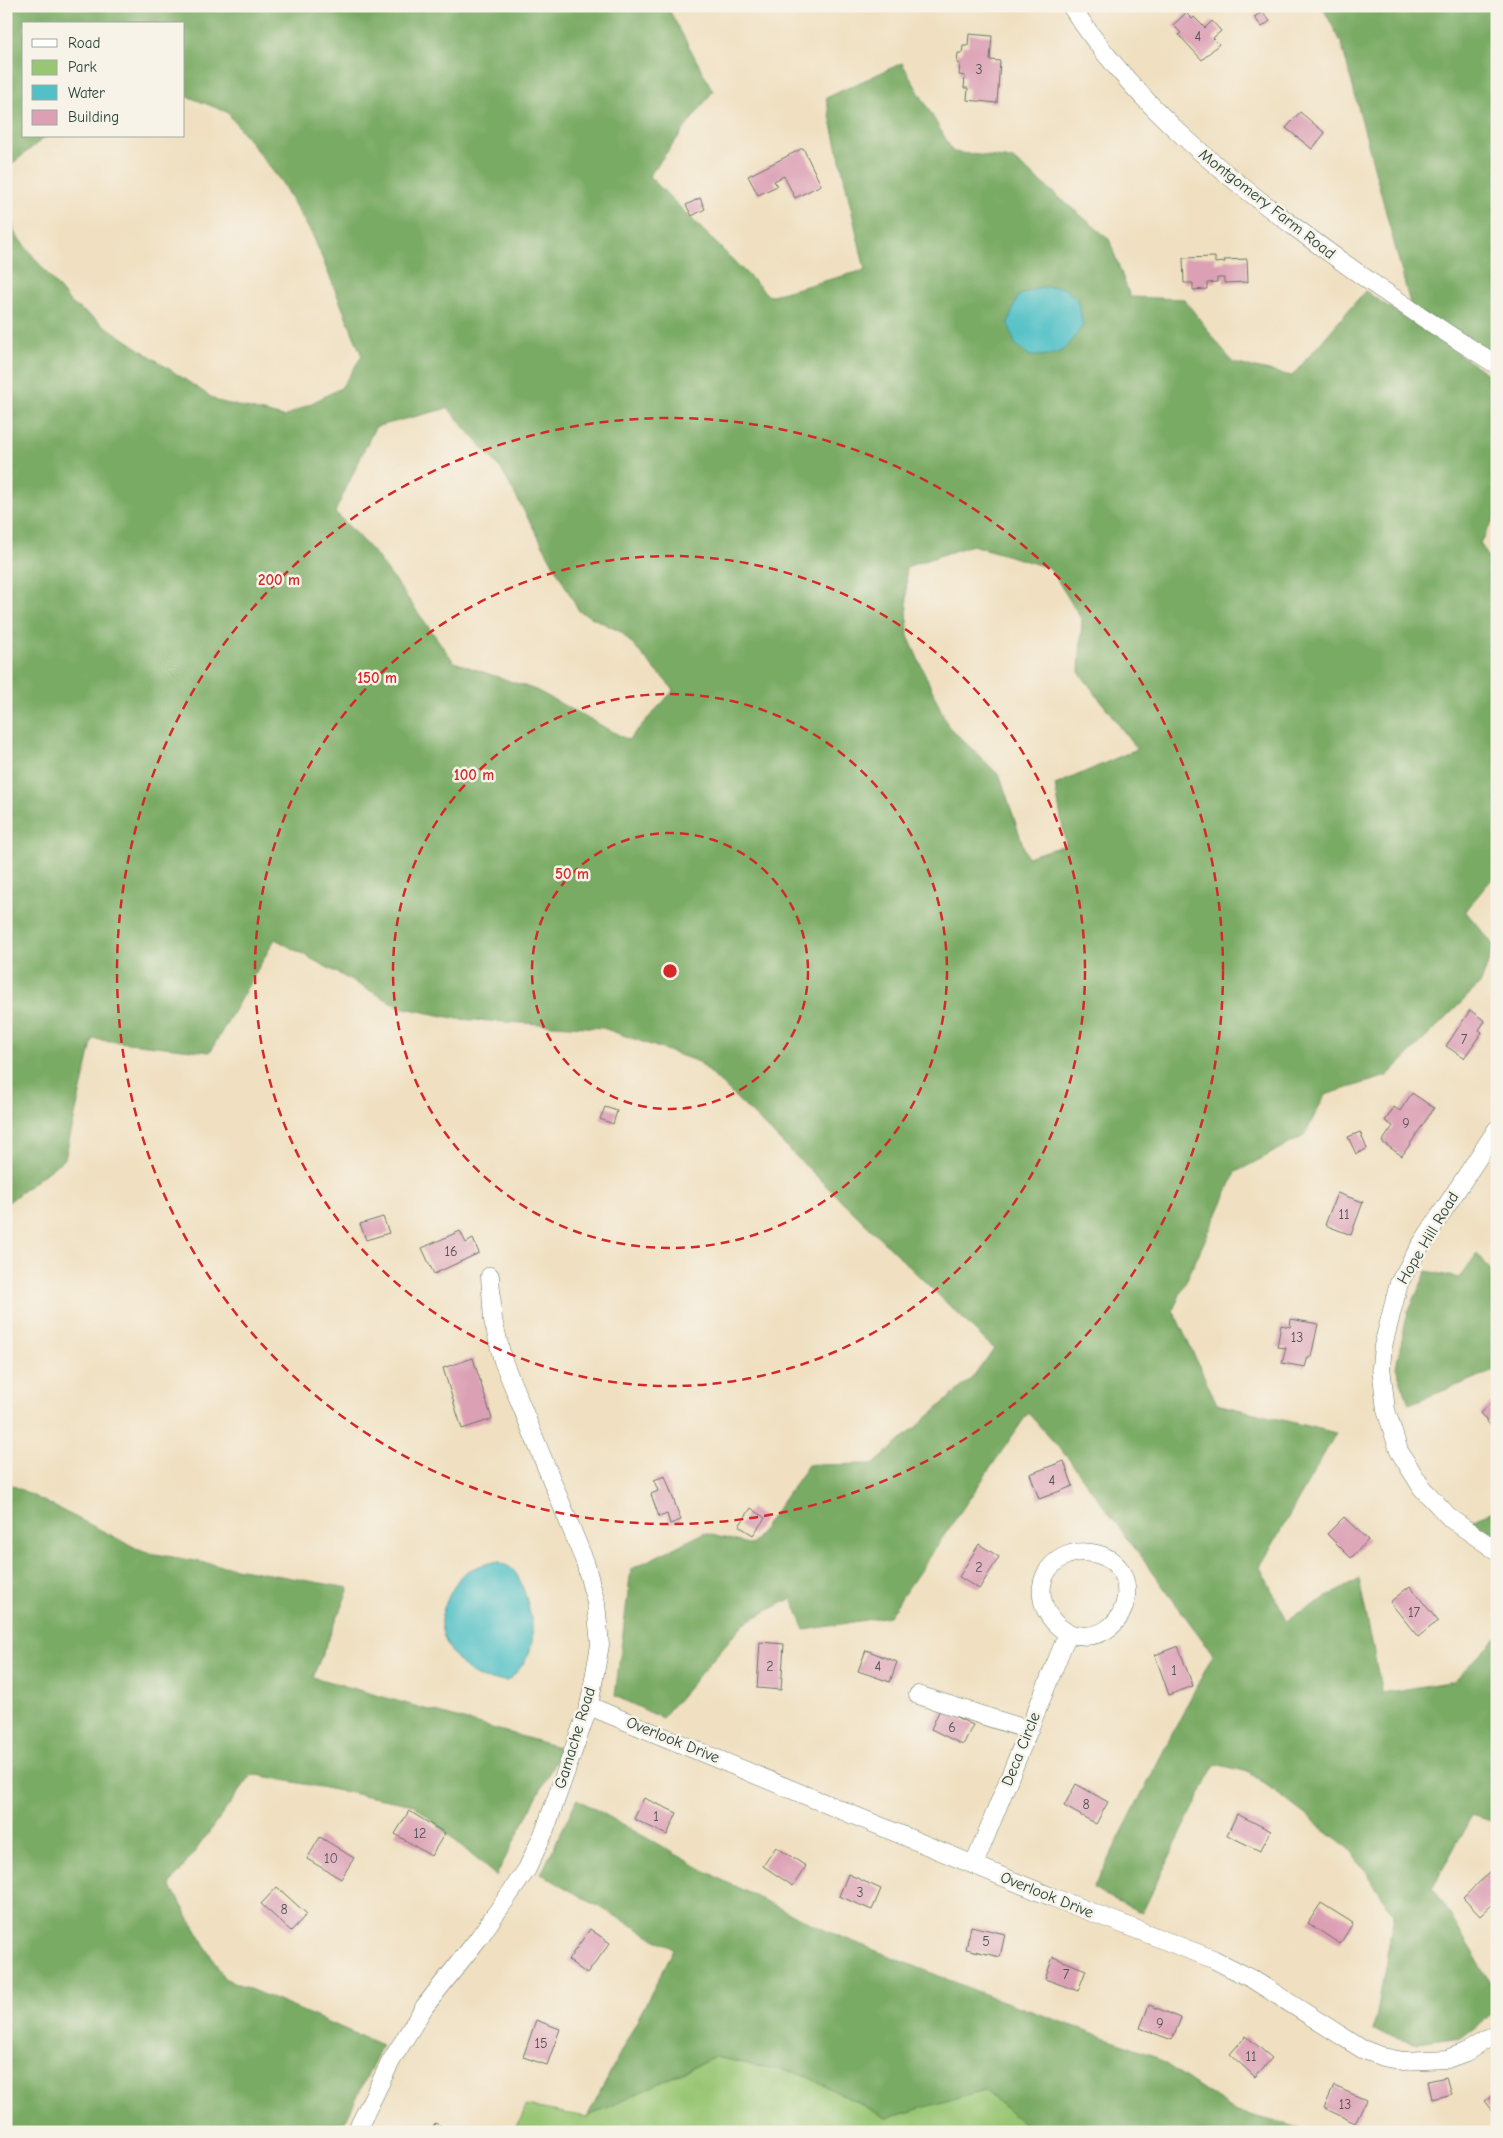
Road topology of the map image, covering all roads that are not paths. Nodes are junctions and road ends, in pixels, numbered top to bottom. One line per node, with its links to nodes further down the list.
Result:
1 (1071, 6): 2 (street, Montgomery Farm Road)
2 (1497, 365)
3 (1497, 1130): 5 (street, Hope Hill Road)
4 (490, 1276): 8 (street, Gamache Road)
5 (1497, 1551)
6 (1068, 1634): 6 (street); 9 (street, Deca Circle)
7 (918, 1695): 9 (street)
8 (589, 1706): 10 (street, Overlook Drive); 12 (street, Gamache Road)
9 (1029, 1730): 10 (street, Deca Circle)
10 (974, 1865): 11 (street, Overlook Drive)
11 (1497, 2033)
12 (356, 2132)

